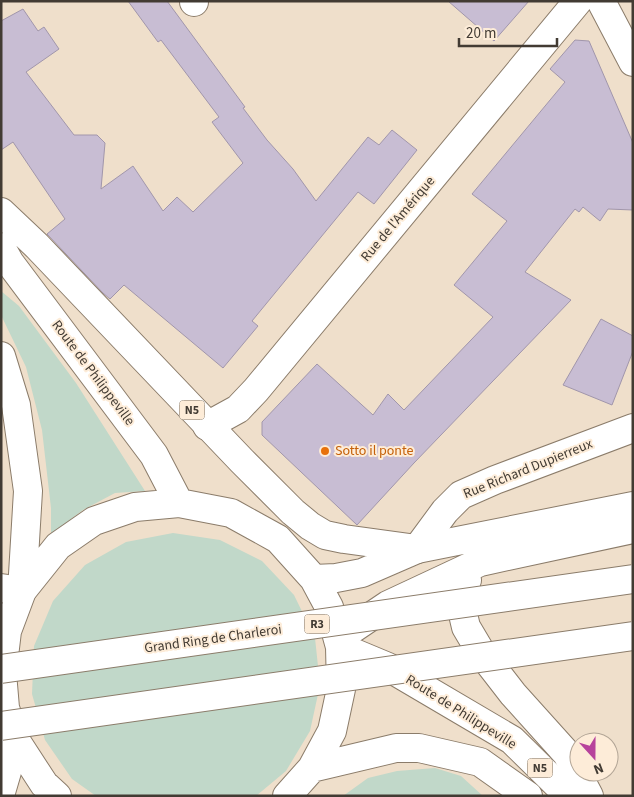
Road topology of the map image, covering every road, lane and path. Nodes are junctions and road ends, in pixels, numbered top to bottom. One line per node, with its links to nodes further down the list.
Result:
1 (578, 1): 7 (main road, Rue de l'Amérique)
2 (601, 1): 3 (main road)
3 (633, 62)
4 (1, 212): 7 (main road, N5)
5 (1, 247): 9 (main road, Route de Philippeville)
6 (1, 356): 18 (main road)
7 (207, 426): 11 (main road, N5)
8 (633, 428): 13 (main road, Rue Richard Dupierreux)
9 (179, 503): 14 (main road); 18 (main road)
10 (633, 506): 13 (main road)
11 (293, 512): 13 (main road, N5); 14 (main road)
12 (633, 529): 15 (main road)
13 (416, 549): 16 (main road)
14 (296, 559): 16 (main road)
15 (480, 562): 20 (main road); 32 (main road)
16 (314, 579): 20 (main road)
17 (633, 579): 21 (main road, Grand Ring de Charleroi / R3, bridge)
18 (12, 589): 22 (main road)
19 (633, 636): 23 (main road, bridge)
20 (340, 642): 25 (main road); 31 (main road, Route de Philippeville / N5)
21 (1, 669)
22 (1, 673): 23 (main road)
23 (9, 734): 26 (main road); 27 (main road)
24 (480, 762): 25 (main road, N5); 29 (main road); 30 (main road, N5)
25 (312, 768): 28 (main road)
26 (1, 792)
27 (57, 796)
28 (287, 796)
29 (509, 796)
30 (528, 796)
31 (568, 796)
32 (589, 796)

